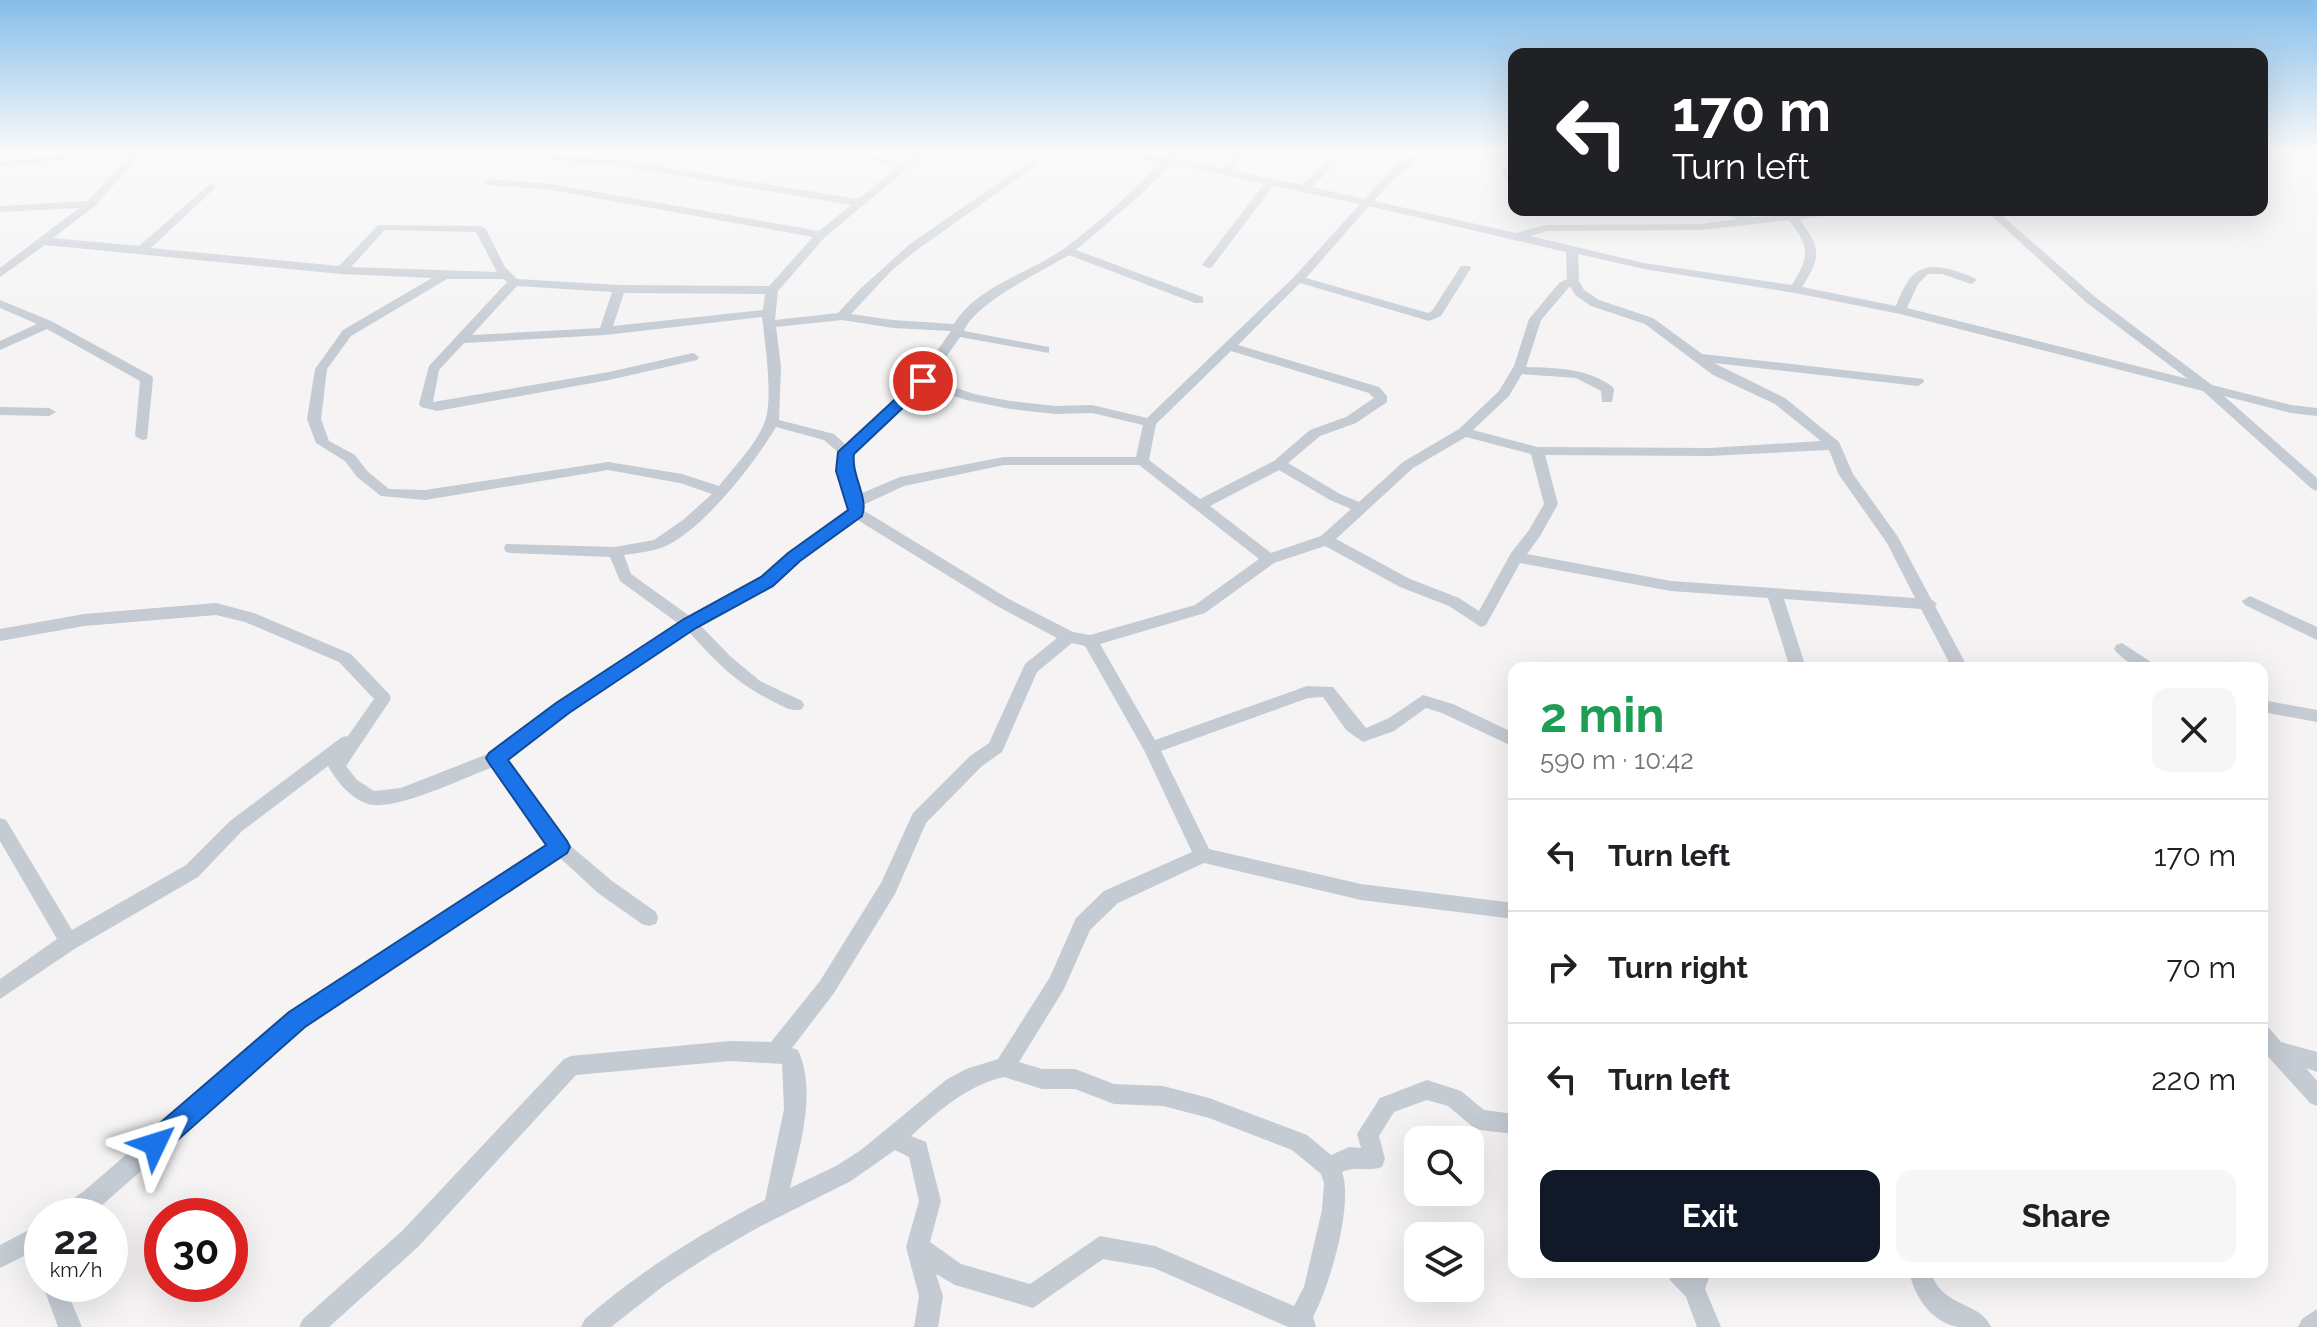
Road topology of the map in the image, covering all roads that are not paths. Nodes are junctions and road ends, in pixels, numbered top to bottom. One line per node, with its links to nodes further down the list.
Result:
1 (81, 212): 17 (street)
2 (183, 212): 18 (street)
3 (691, 212): 15 (street)
4 (849, 212): 15 (street)
5 (962, 212): 36 (street)
6 (1114, 212): 19 (street)
7 (1248, 212): 21 (street)
8 (1356, 212): 27 (street)
9 (1406, 212): 16 (street)
10 (1738, 216): 14 (street)
11 (1806, 216): 13 (street)
12 (1997, 216): 50 (street)
13 (1793, 218): 14 (street); 31 (street)
14 (1755, 223): 16 (street)
15 (821, 235): 32 (street)
16 (1515, 238): 20 (street)
17 (44, 241): 18 (street); 24 (street)
18 (143, 249): 23 (street)
19 (1068, 251): 33 (street); 39 (street)
20 (1572, 251): 29 (street); 31 (street)
21 (1208, 265)
22 (1465, 268): 27 (street)
23 (341, 271): 25 (street); 26 (street)
24 (0, 274)
25 (442, 277): 26 (street); 65 (street)
26 (510, 279): 30 (street); 41 (street)
27 (1298, 279): 43 (street)
28 (1971, 280): 35 (street)
29 (1573, 281): 46 (street); 47 (street)
30 (619, 289): 32 (street); 40 (street)
31 (1795, 289): 35 (street)
32 (772, 290): 37 (street)
33 (1199, 300)
34 (0, 304): 38 (street)
35 (1900, 310): 50 (street)
36 (842, 316): 37 (street); 39 (street)
37 (768, 319): 40 (street); 55 (street)
38 (47, 324): 42 (street); 58 (street)
39 (957, 330): 44 (street); 48 (street)
40 (605, 331): 41 (street)
41 (461, 339): 45 (street)
42 (0, 346)
43 (1229, 346): 56 (street); 63 (street)
44 (1045, 350)
45 (693, 357)
46 (1699, 358): 49 (street); 59 (street)
47 (1519, 370): 51 (street); 57 (street)
48 (923, 381): 56 (street); 61 (street)
49 (1918, 382)
50 (2203, 384): 54 (street); 64 (street)
51 (1607, 399)
52 (0, 411): 53 (street)
53 (49, 412)
54 (2317, 412)
55 (772, 422): 61 (street); 65 (street)
56 (1150, 423): 62 (street)
57 (1464, 432): 60 (street); 68 (street)
58 (142, 436)
59 (1834, 445): 60 (street); 76 (street)
60 (1537, 451): 72 (street)
61 (846, 452): 67 (street)
62 (1142, 461): 66 (street); 67 (street)
63 (1279, 464): 66 (street); 68 (street)
64 (2317, 486)
65 (722, 492): 71 (street)
66 (1198, 506): 73 (street)
67 (856, 507): 77 (street); 80 (street)
68 (1362, 508): 69 (street)
69 (1326, 540): 72 (street); 73 (street)
70 (511, 548): 71 (street)
71 (615, 552): 77 (street)
72 (1516, 557): 74 (street)
73 (1269, 559): 81 (street)
74 (1775, 595): 76 (street); 83 (street)
75 (2250, 601): 78 (street)
76 (1929, 604): 84 (street)
77 (690, 624): 86 (street); 92 (street)
78 (2317, 634)
79 (0, 635): 89 (street)
80 (1069, 637): 81 (street); 101 (street)
81 (1090, 641): 91 (street)
82 (2122, 649): 85 (street)
83 (1796, 662)
84 (1957, 662)
85 (2140, 662)
86 (796, 705)
87 (2268, 707): 88 (street)
88 (2317, 716)
89 (362, 732): 92 (street); 98 (street)
90 (1508, 737): 91 (street)
91 (1151, 748): 95 (street)
92 (496, 758): 94 (street)
93 (0, 825): 98 (street)
94 (560, 847): 97 (street); 108 (street)
95 (1203, 855): 96 (street); 103 (street)
96 (1508, 910)
97 (649, 918)
98 (69, 942): 99 (street)
99 (0, 990)
100 (2269, 1042): 102 (street); 104 (street)
101 (776, 1052): 109 (street); 120 (street)
102 (2317, 1062)
103 (1004, 1067): 106 (street); 107 (street)
104 (2317, 1096)
105 (1508, 1123): 107 (street)
106 (895, 1139): 109 (street); 110 (street)
107 (1329, 1167): 117 (street)
108 (93, 1198)
109 (775, 1206): 121 (street)
110 (917, 1247): 117 (street); 122 (street)
111 (24, 1249): 112 (street)
112 (0, 1257)
113 (1690, 1278): 118 (street)
114 (1921, 1278): 123 (street)
115 (60, 1302): 119 (street)
116 (2317, 1321): 124 (street)
117 (1302, 1324)
118 (1713, 1326)
119 (70, 1327)
120 (311, 1327)
121 (593, 1327)
122 (926, 1327)
123 (1979, 1327)
124 (2310, 1327)

